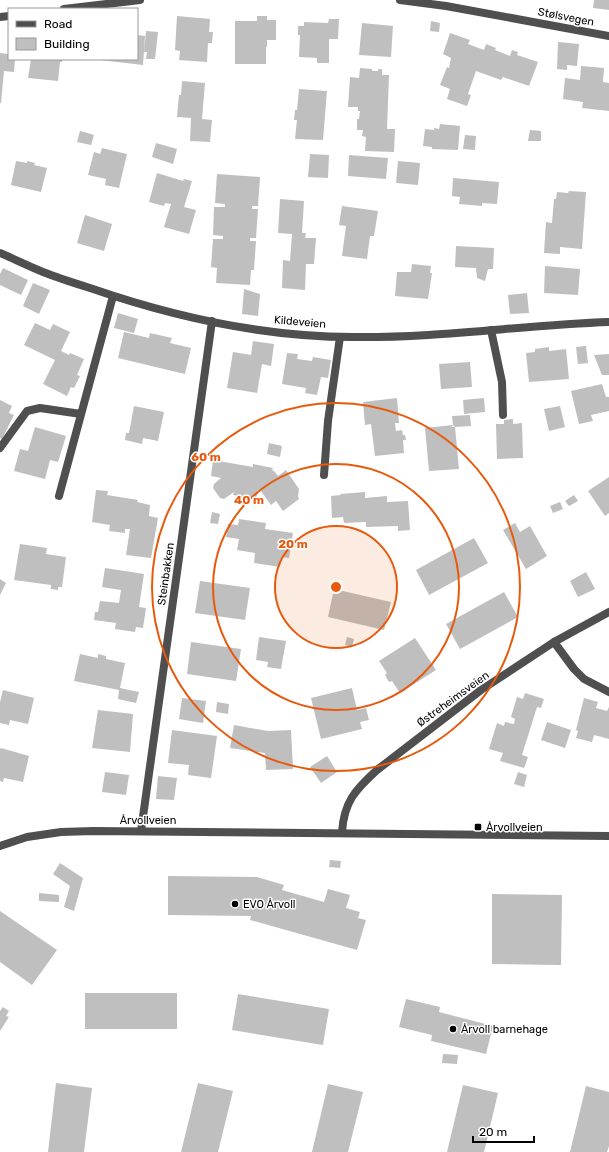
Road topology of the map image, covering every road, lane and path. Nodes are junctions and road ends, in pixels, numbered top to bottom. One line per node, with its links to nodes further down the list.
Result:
1 (140, 0): 3 (street)
2 (400, 0): 4 (street, Stølsvegen)
3 (72, 8)
4 (609, 36)
5 (0, 253): 6 (street, Kildeveien)
6 (113, 296): 7 (street, Kildeveien); 11 (street)
7 (212, 321): 10 (street, Kildeveien); 19 (street, Steinbakken)
8 (609, 322): 9 (street, Kildeveien)
9 (491, 330): 10 (street, Kildeveien); 12 (street)
10 (340, 337): 14 (street)
11 (81, 414): 13 (street); 15 (street)
12 (503, 414)
13 (0, 448)
14 (324, 475)
15 (59, 496)
16 (609, 612): 17 (street, Østreheimsveien)
17 (554, 642): 18 (street); 20 (street, Østreheimsveien)
18 (609, 692)
19 (141, 831): 20 (street, Årvollveien); 22 (street, Årvollveien)
20 (342, 832): 21 (street, Årvollveien)
21 (609, 836)
22 (0, 846)

